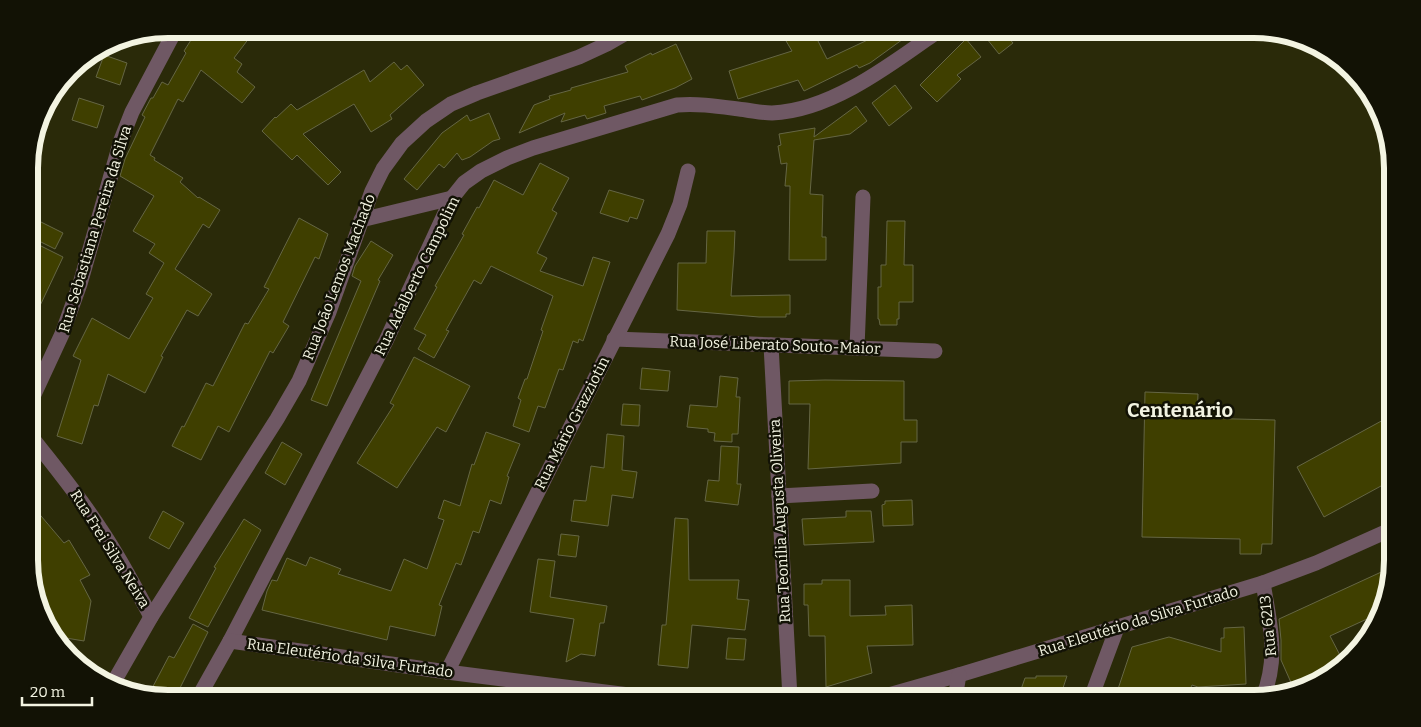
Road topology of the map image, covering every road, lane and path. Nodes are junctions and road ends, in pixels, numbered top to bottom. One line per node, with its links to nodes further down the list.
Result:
1 (172, 37): 12 (street, Rua Sebastiana Pereira da Silva)
2 (619, 37): 7 (street, Rua João Lemos Machado)
3 (929, 37): 6 (street, Rua Adalberto Campolim)
4 (688, 171): 8 (street, Rua Mário Grazziotin)
5 (863, 197): 10 (street)
6 (452, 198): 7 (street); 20 (street, Rua Adalberto Campolim)
7 (361, 220): 18 (street, Rua João Lemos Machado)
8 (614, 339): 9 (street, Rua José Liberato Souto-Maior); 21 (street, Rua Mário Grazziotin)
9 (771, 345): 10 (street, Rua José Liberato Souto-Maior); 15 (street, Rua Teonília Augusta Oliveira)
10 (857, 348): 11 (street, Rua José Liberato Souto-Maior)
11 (936, 351)
12 (37, 387)
13 (37, 444): 18 (street, Rua Frei Silva Neiva)
14 (872, 492): 15 (street)
15 (779, 496): 25 (street, Rua Teonília Augusta Oliveira)
16 (1384, 533): 17 (street, Rua Eleutério da Silva Furtado)
17 (1263, 583): 19 (street, Rua Eleutério da Silva Furtado); 24 (street, Rua 6213)
18 (151, 617): 23 (street, Rua João Lemos Machado)
19 (1117, 628): 22 (street, Rua Eleutério da Silva Furtado); 28 (street)
20 (230, 641): 21 (street, Rua Eleutério da Silva Furtado); 29 (street, Rua Eleutério da Silva Furtado)
21 (447, 672): 30 (street, Rua Eleutério da Silva Furtado)
22 (959, 675): 26 (street, Rua Eleutério da Silva Furtado); 27 (street)
23 (116, 679)
24 (1267, 688)
25 (790, 689)
26 (909, 689)
27 (957, 689)
28 (1094, 689)
29 (203, 690)
30 (543, 690)

